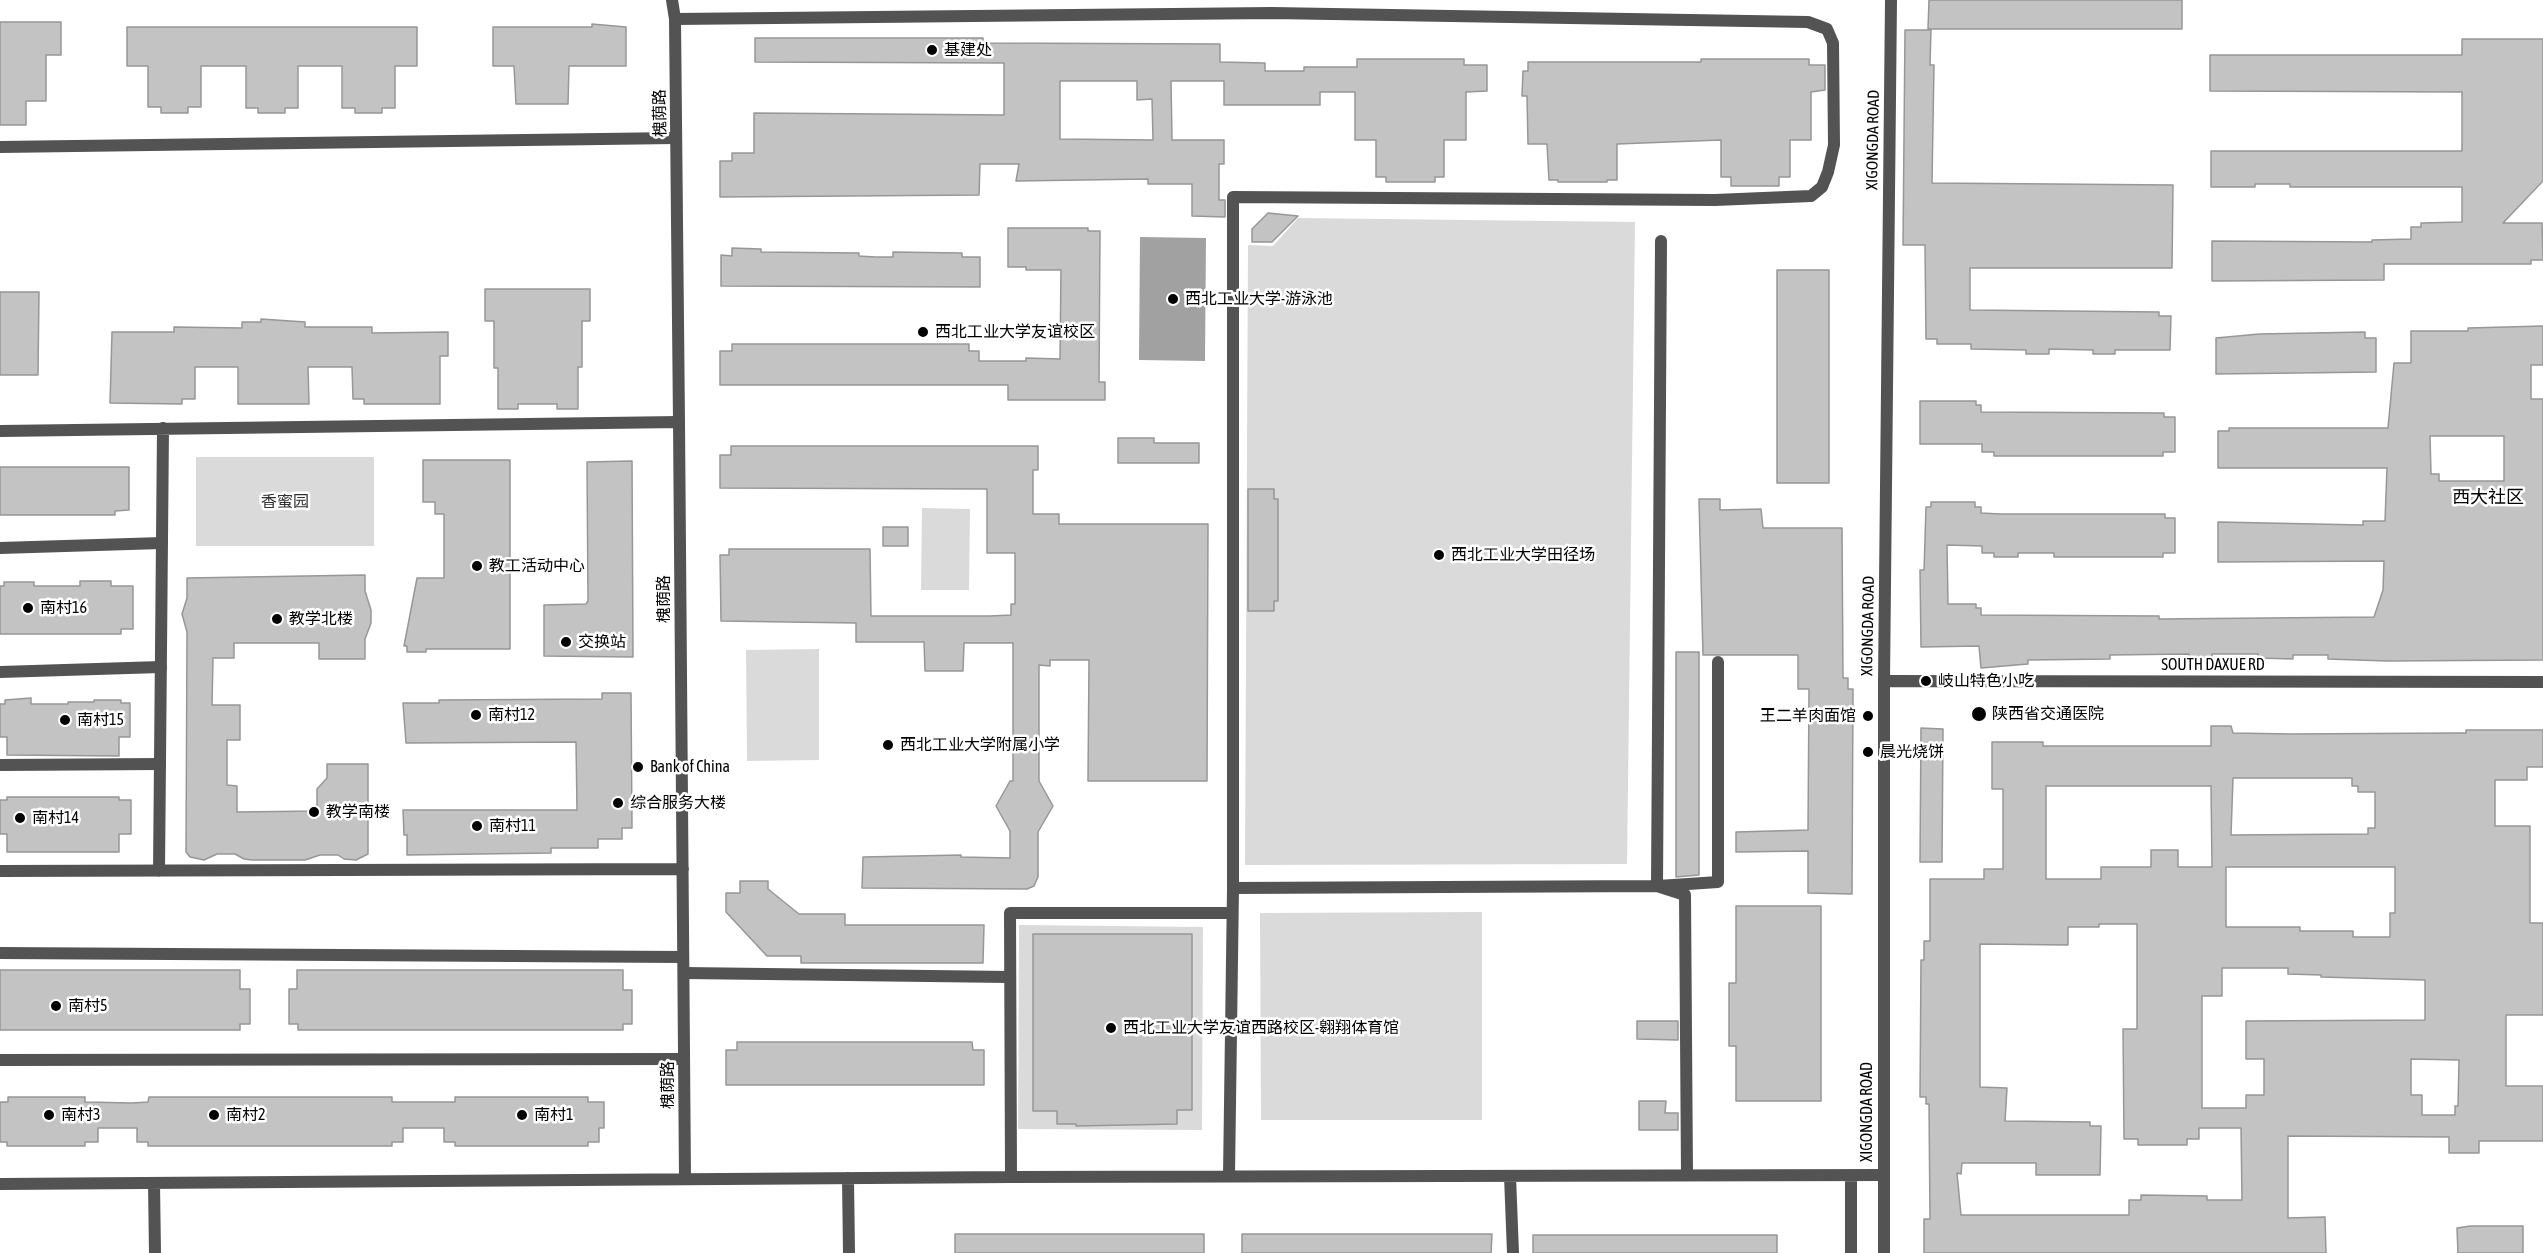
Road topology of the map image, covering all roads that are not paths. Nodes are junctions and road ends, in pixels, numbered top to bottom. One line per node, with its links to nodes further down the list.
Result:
1 (672, 0): 3 (street, 槐荫路)
2 (1891, 0): 15 (street, XIGONGDA ROAD)
3 (675, 19): 4 (street, 槐荫路); 23 (street)
4 (676, 138): 5 (street); 7 (street, 槐荫路)
5 (0, 147)
6 (1661, 241): 22 (street)
7 (679, 423): 8 (street); 19 (street, 槐荫路)
8 (163, 428): 9 (street); 10 (street)
9 (0, 431)
10 (162, 543): 11 (street); 13 (street)
11 (0, 548)
12 (1718, 662): 22 (street)
13 (161, 666): 14 (street); 17 (street)
14 (0, 672)
15 (1884, 681): 16 (street, SOUTH DAXUE RD); 32 (street, XIGONGDA ROAD)
16 (2543, 682)
17 (160, 764): 18 (street); 21 (street)
18 (0, 765)
19 (683, 869): 21 (street); 26 (street, 槐荫路)
20 (0, 871): 21 (street)
21 (159, 871)
22 (1657, 886): 23 (street); 31 (street)
23 (1233, 888): 24 (street)
24 (1232, 913): 28 (street); 33 (street)
25 (0, 953): 26 (street)
26 (683, 957): 27 (street, 槐荫路)
27 (684, 973): 28 (street); 29 (street, 槐荫路)
28 (1010, 978): 36 (street)
29 (684, 1059): 30 (street); 38 (street, 槐荫路)
30 (0, 1060)
31 (1686, 1175): 34 (street); 35 (street)
32 (1884, 1175): 35 (street); 45 (street, XIGONGDA ROAD)
33 (1229, 1176): 34 (street); 36 (street)
34 (1510, 1176): 43 (street)
35 (1851, 1176): 44 (street)
36 (1011, 1177): 37 (street)
37 (848, 1178): 38 (street); 42 (street)
38 (685, 1179): 39 (street)
39 (154, 1183): 40 (street); 41 (street)
40 (0, 1184)
41 (155, 1253)
42 (849, 1253)
43 (1513, 1253)
44 (1851, 1253)
45 (1884, 1253)

